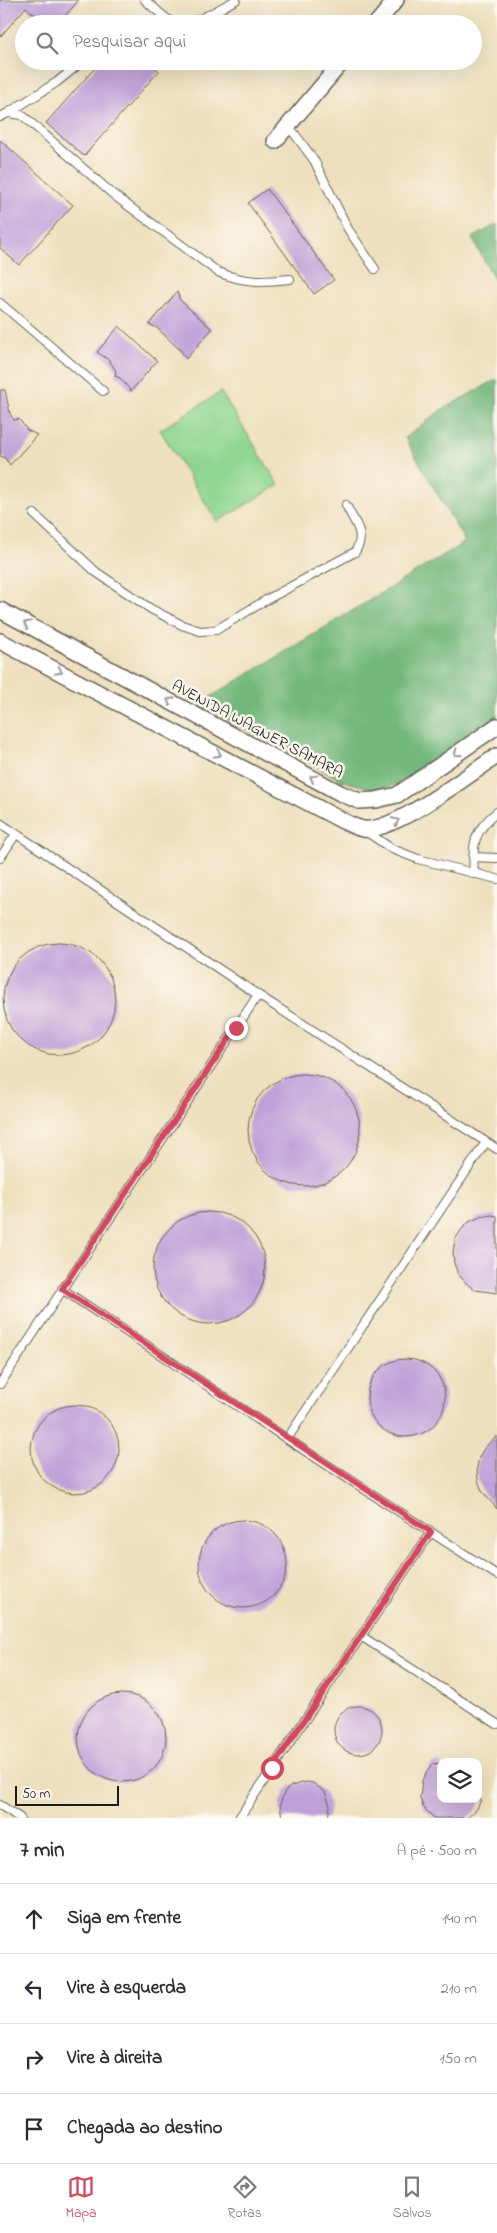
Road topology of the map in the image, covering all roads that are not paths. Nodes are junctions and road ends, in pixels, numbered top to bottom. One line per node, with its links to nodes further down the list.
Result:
1 (145, 0): 4 (lane)
2 (236, 0): 5 (lane)
3 (396, 0): 6 (street)
4 (163, 15)
5 (207, 15)
6 (384, 15)
7 (72, 70): 9 (lane)
8 (335, 70): 11 (street)
9 (8, 113): 10 (lane); 14 (lane)
10 (0, 117)
11 (288, 125): 12 (street); 13 (lane)
12 (275, 141)
13 (375, 269)
14 (290, 279)
15 (0, 303): 16 (lane)
16 (103, 391)
17 (346, 505): 18 (lane)
18 (34, 514)
19 (0, 610): 21 (street, AVENIDA WAGNER SAMARA, one-way to 19)
20 (0, 641): 25 (street, one-way to 25)
21 (497, 726)
22 (497, 756): 25 (street, one-way to 22)
23 (497, 812): 27 (lane)
24 (0, 823): 26 (lane)
25 (362, 829): 30 (lane)
26 (16, 834): 28 (lane); 32 (lane)
27 (473, 857): 29 (lane); 30 (lane)
28 (0, 858)
29 (497, 858)
30 (474, 874): 31 (lane)
31 (497, 879)
32 (258, 995): 33 (lane); 35 (lane)
33 (486, 1142): 34 (lane); 37 (lane)
34 (497, 1149)
35 (62, 1289): 36 (lane); 37 (lane)
36 (0, 1384)
37 (287, 1439): 38 (lane)
38 (431, 1532): 39 (lane); 40 (lane)
39 (497, 1575)
40 (361, 1636): 41 (lane); 44 (lane)
41 (497, 1724)
42 (0, 1804): 43 (lane)
43 (20, 1818)
44 (239, 1818)

